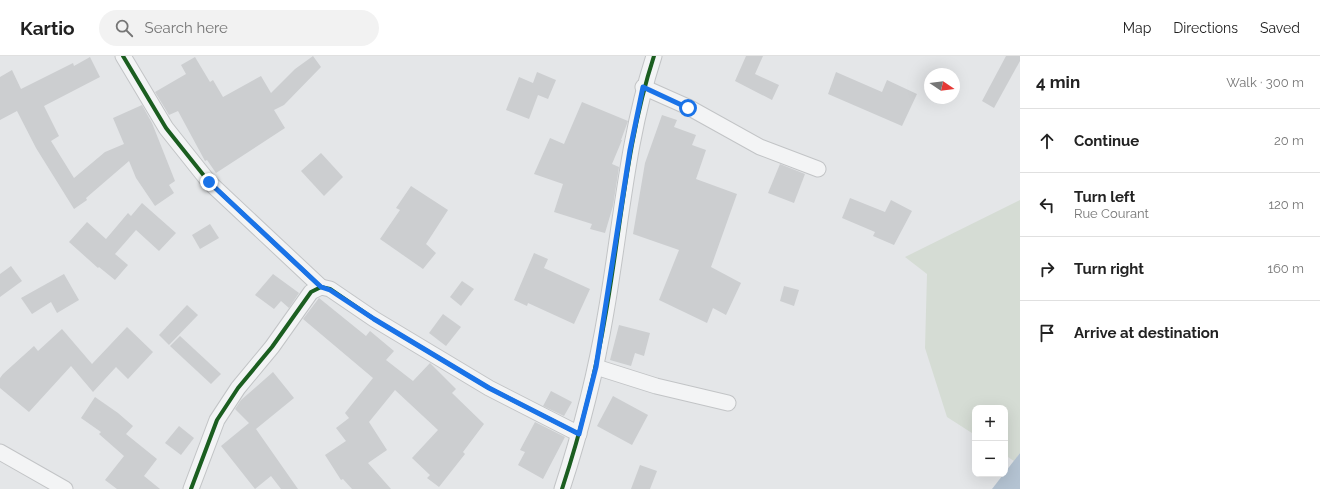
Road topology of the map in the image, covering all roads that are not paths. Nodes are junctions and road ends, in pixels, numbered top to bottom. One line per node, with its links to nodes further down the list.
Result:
1 (123, 56): 5 (street)
2 (654, 56): 3 (street)
3 (643, 87): 4 (street); 6 (street)
4 (818, 169)
5 (321, 287): 8 (street); 11 (street)
6 (596, 367): 7 (street); 8 (street)
7 (728, 403)
8 (579, 434): 12 (street)
9 (0, 452): 10 (street)
10 (65, 489)
11 (192, 489)
12 (562, 489)

